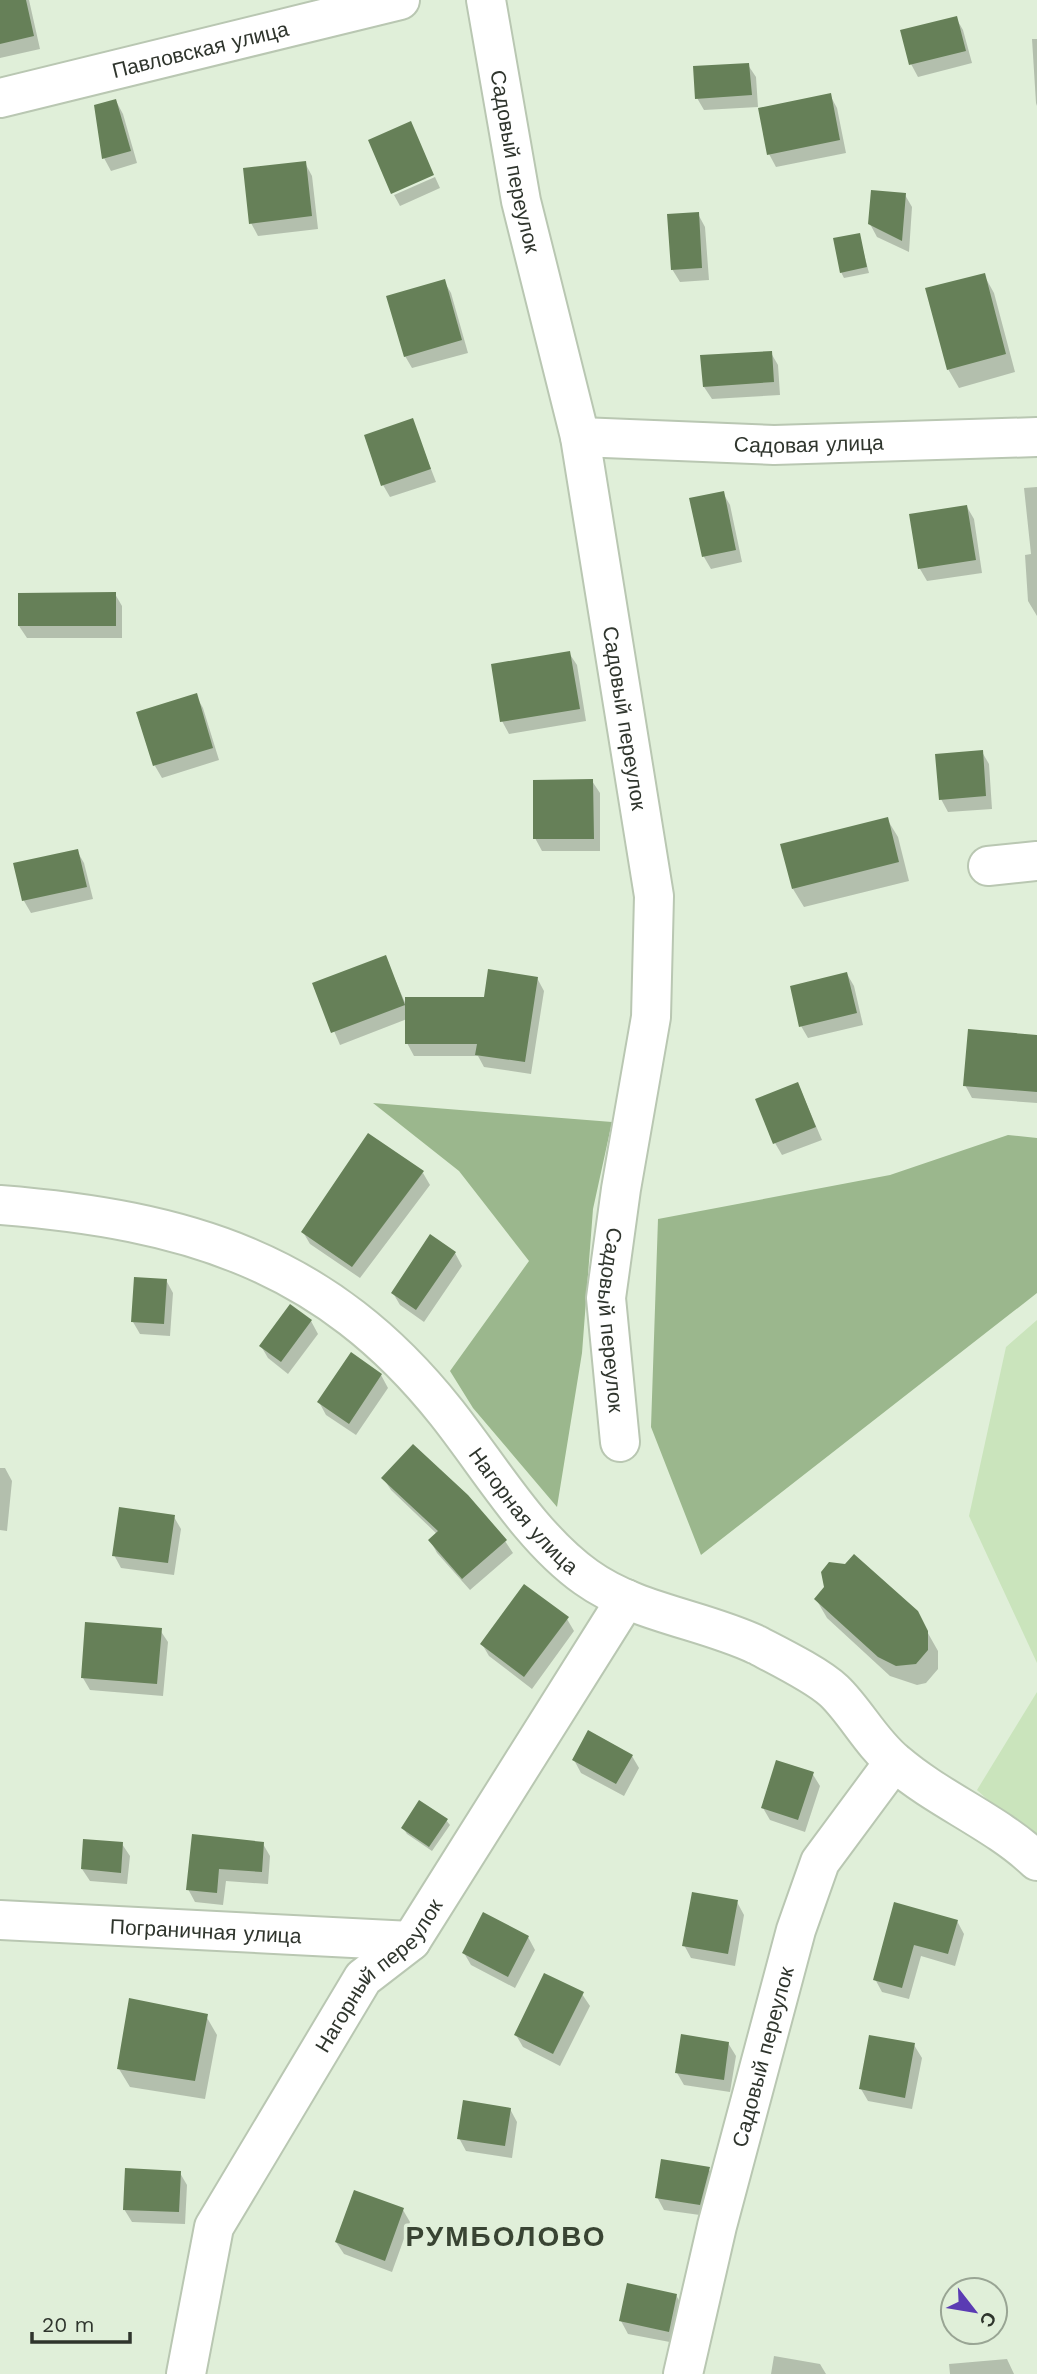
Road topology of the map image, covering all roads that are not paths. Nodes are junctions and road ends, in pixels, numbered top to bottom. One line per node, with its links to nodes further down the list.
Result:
1 (400, 0): 3 (street, Павловская улица)
2 (486, 0): 4 (street, Садовый переулок)
3 (0, 98)
4 (580, 437): 5 (street, Садовая улица); 9 (street, Садовый переулок)
5 (1037, 437)
6 (1037, 861): 7 (street)
7 (988, 866)
8 (0, 1205): 10 (street, Нагорная улица)
9 (620, 1442)
10 (626, 1599): 11 (street, Нагорная улица); 14 (street, Нагорный переулок)
11 (894, 1762): 12 (street, Нагорная улица); 16 (street, Садовый переулок)
12 (1037, 1861)
13 (0, 1920): 14 (street, Пограничная улица)
14 (411, 1941): 15 (street, Нагорный переулок)
15 (186, 2374)
16 (683, 2374)

